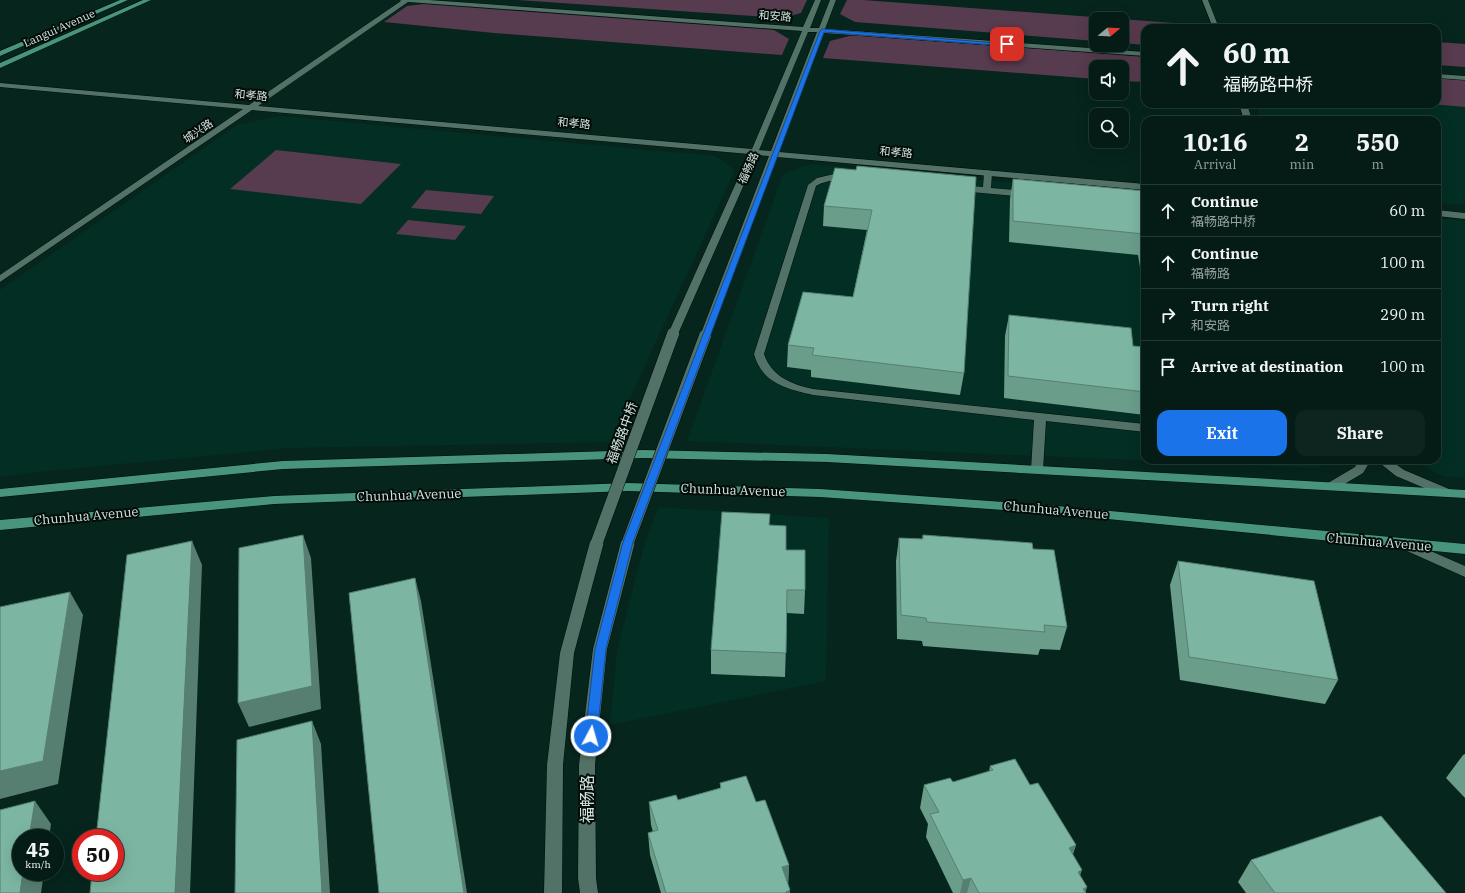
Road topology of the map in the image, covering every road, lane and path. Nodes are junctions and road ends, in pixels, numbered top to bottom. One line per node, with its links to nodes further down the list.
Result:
1 (125, 0): 15 (main road)
2 (148, 0): 17 (main road, Langui Avenue)
3 (403, 0): 4 (main road, 和安路)
4 (407, 0): 10 (main road, 和安路); 23 (main road, 城兴路)
5 (481, 0): 10 (main road, 和安路)
6 (818, 0): 10 (main road, 福畅路)
7 (833, 0): 11 (main road, 福畅路)
8 (1205, 0): 9 (main road)
9 (1214, 24)
10 (807, 26): 11 (main road, 和安路); 24 (main road, 福畅路)
11 (823, 28): 12 (main road, 和安路); 16 (main road, 和安路); 25 (main road, 福畅路)
12 (1089, 44)
13 (1129, 47): 14 (main road)
14 (1141, 48)
15 (0, 54)
16 (1141, 54)
17 (0, 66)
18 (1441, 68): 19 (main road)
19 (1465, 70)
20 (1441, 76): 21 (main road)
21 (1465, 78)
22 (0, 85): 23 (main road, 和孝路)
23 (251, 108): 24 (main road, 和孝路); 34 (main road, 城兴路)
24 (755, 151): 25 (main road, 和孝路); 35 (main road, 福畅路)
25 (776, 153): 26 (main road, 和孝路); 50 (main road, 福畅路, bridge)
26 (988, 172): 29 (main road, 和孝路); 30 (main road)
27 (858, 178): 36 (main road)
28 (949, 186): 30 (main road)
29 (1141, 187)
30 (987, 190): 31 (main road)
31 (1034, 195)
32 (1441, 213): 33 (main road)
33 (1465, 216)
34 (0, 279)
35 (673, 334): 49 (main road, 福畅路中桥, bridge)
36 (1040, 418): 37 (main road); 40 (main road)
37 (1141, 428)
38 (1363, 464): 41 (main road)
39 (1388, 464): 42 (main road)
40 (1037, 470): 41 (main road); 43 (main road)
41 (1332, 486): 42 (main road)
42 (1445, 492): 44 (main road)
43 (0, 494)
44 (1465, 494)
45 (0, 525): 46 (main road, Chunhua Avenue)
46 (1404, 544): 47 (main road, Chunhua Avenue); 48 (main road)
47 (1465, 549)
48 (1465, 572)
49 (553, 893)
50 (589, 893)

